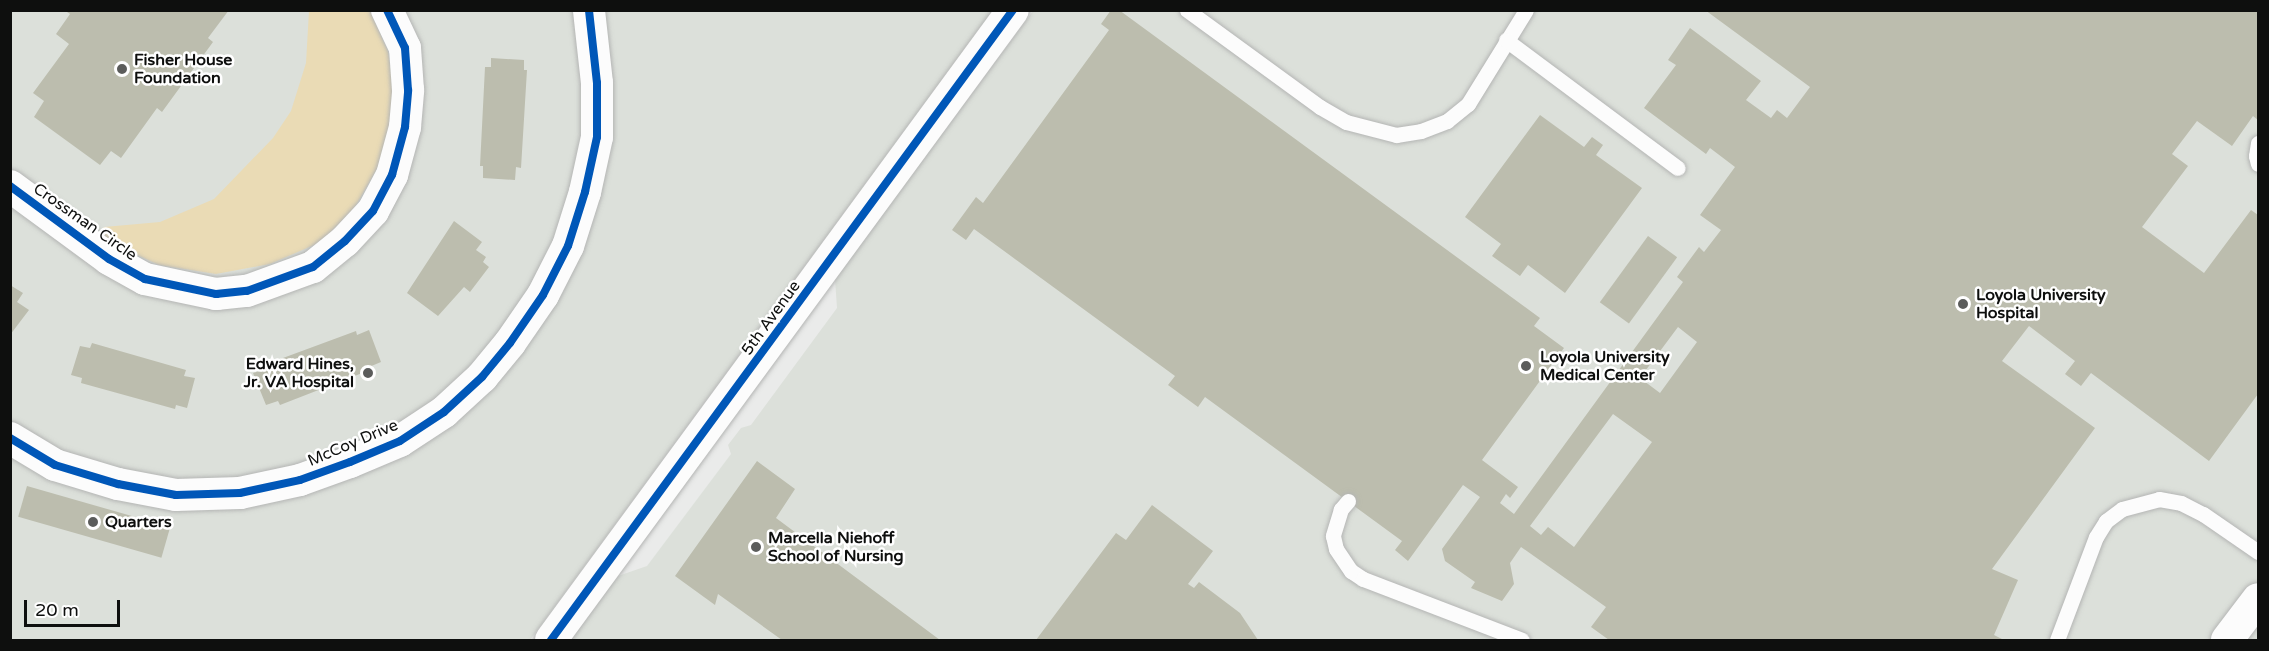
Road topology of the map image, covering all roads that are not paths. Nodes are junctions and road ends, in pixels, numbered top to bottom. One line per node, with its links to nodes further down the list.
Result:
1 (387, 10): 10 (street, Crossman Circle)
2 (588, 10): 11 (street, McCoy Drive)
3 (1013, 10): 15 (street, 5th Avenue)
4 (1187, 10): 6 (lane)
5 (1526, 10): 6 (lane)
6 (1506, 40): 9 (lane)
7 (2259, 143): 8 (lane)
8 (2259, 164)
9 (1678, 168)
10 (10, 186)
11 (10, 438)
12 (1348, 501): 16 (lane)
13 (2259, 552): 17 (lane)
14 (2257, 603): 18 (street)
15 (551, 640)
16 (1522, 640)
17 (2057, 640)
18 (2227, 640)

